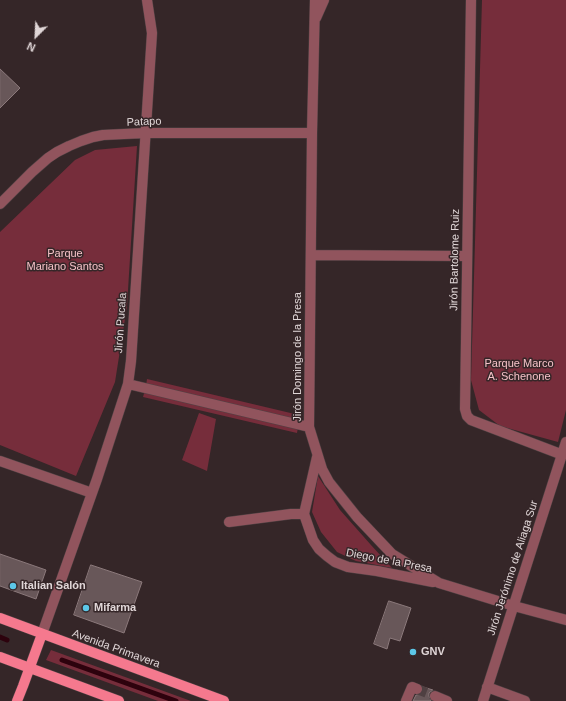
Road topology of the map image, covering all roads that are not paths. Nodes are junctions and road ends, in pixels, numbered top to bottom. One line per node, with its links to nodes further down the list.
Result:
1 (147, 0): 6 (street, Jirón Pucala)
2 (315, 0): 5 (street, Jirón Domingo de la Presa)
3 (324, 0): 5 (street)
4 (471, 0): 10 (street, Jirón Bartolome Ruiz)
5 (314, 23): 7 (street, Jirón Domingo de la Presa)
6 (145, 133): 7 (street, Patapo); 8 (street, Patapo); 11 (street, Jirón Pucala)
7 (312, 133): 9 (street, Jirón Domingo de la Presa)
8 (0, 204)
9 (311, 255): 10 (street); 12 (street, Jirón Domingo de la Presa)
10 (467, 256): 15 (street, Jirón Bartolome Ruiz)
11 (128, 384): 12 (street); 17 (street, Jirón Pucala)
12 (309, 427): 14 (street, Jirón Domingo de la Presa)
13 (566, 442): 15 (street, Jirón Jerónimo de Aliaga Sur)
14 (318, 455): 18 (street); 20 (street, Jirón Domingo de la Presa)
15 (563, 455): 21 (street, Jirón Jerónimo de Aliaga Sur)
16 (0, 461): 17 (street)
17 (92, 493): 24 (street, Jirón Pucala)
18 (304, 514): 19 (street); 20 (street, Diego de la Presa)
19 (229, 522)
20 (439, 583): 21 (street, Jirón Domingo de la Presa)
21 (514, 606): 23 (street, Jirón Domingo de la Presa); 27 (street, Jirón Jerónimo de Aliaga Sur)
22 (0, 618): 24 (main road, Avenida Primavera)
23 (566, 620)
24 (42, 634): 26 (main road); 32 (main road, Avenida Primavera)
25 (0, 657): 26 (main road)
26 (30, 668): 30 (main road); 31 (main road)
27 (488, 687): 35 (street, Jirón Jerónimo de Aliaga Sur); 36 (street)
28 (417, 689): 33 (street)
29 (435, 696): 34 (street)
30 (17, 701)
31 (119, 701)
32 (224, 701)
33 (406, 701)
34 (447, 701)
35 (483, 701)
36 (525, 701)

